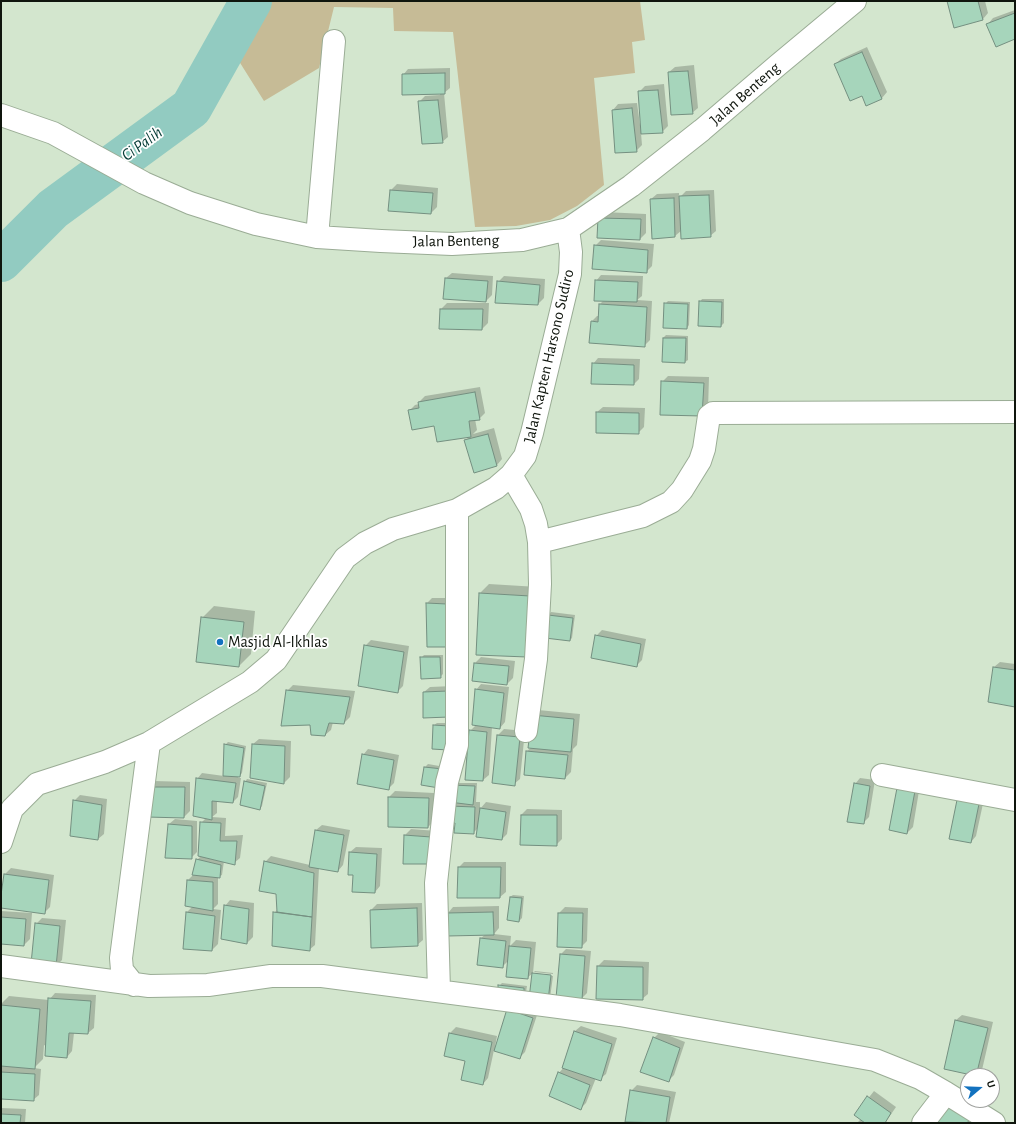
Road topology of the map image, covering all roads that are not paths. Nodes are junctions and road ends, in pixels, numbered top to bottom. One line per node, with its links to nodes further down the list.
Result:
1 (855, 1): 4 (street, Jalan Benteng)
2 (334, 41): 5 (street)
3 (1, 115): 5 (street, Jalan Benteng)
4 (568, 229): 5 (street, Jalan Benteng); 7 (street, Jalan Kapten Harsono Sudiro)
5 (317, 237)
6 (1015, 412): 9 (street)
7 (511, 475): 8 (street, Jalan Kapten Harsono Sudiro); 9 (street)
8 (457, 510): 11 (street, Jalan Kapten Harsono Sudiro); 17 (street)
9 (539, 542): 10 (street)
10 (526, 731)
11 (150, 743): 14 (street, Jalan Kapten Harsono Sudiro); 16 (street)
12 (882, 775): 13 (street)
13 (1015, 800)
14 (1, 842)
15 (1, 966): 16 (street)
16 (134, 985): 17 (street)
17 (439, 991): 18 (street)
18 (946, 1093): 19 (street); 20 (street)
19 (923, 1123)
20 (994, 1123)

